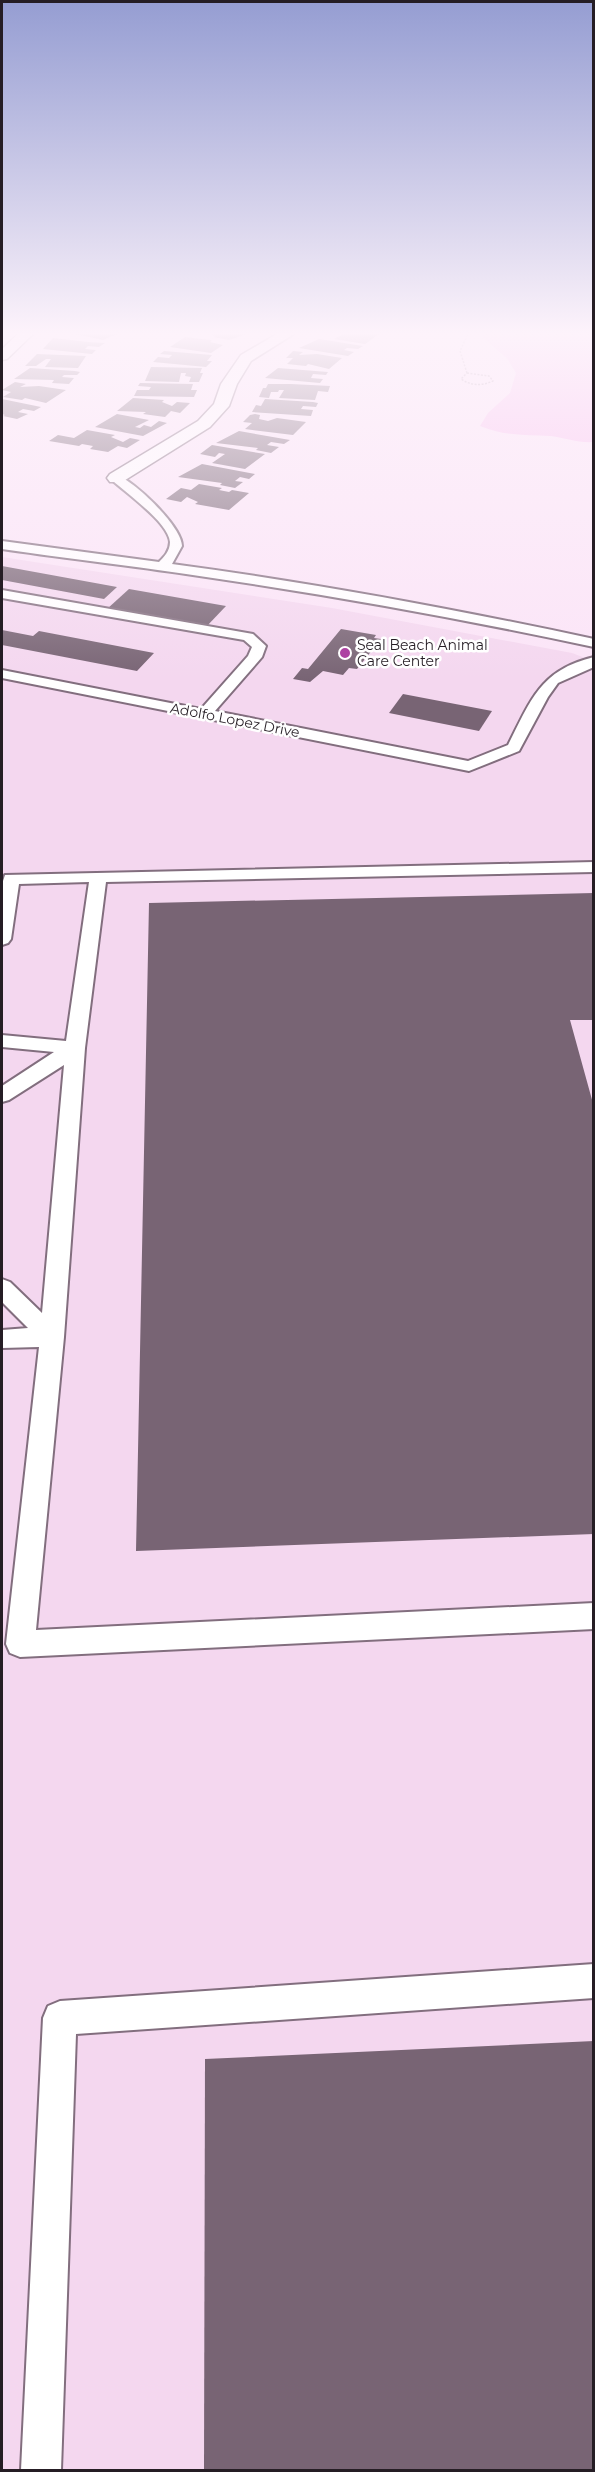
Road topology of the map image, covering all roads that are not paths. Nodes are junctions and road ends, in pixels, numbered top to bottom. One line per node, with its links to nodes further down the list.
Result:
1 (163, 449): 2 (street)
2 (116, 478): 4 (lane)
3 (2, 545): 4 (lane)
4 (162, 567): 6 (lane)
5 (2, 594): 9 (lane)
6 (594, 643)
7 (594, 661): 9 (lane, Adolfo Lopez Drive)
8 (2, 674): 9 (lane, Adolfo Lopez Drive)
9 (205, 714)
10 (594, 867): 11 (lane)
11 (98, 877): 12 (lane); 14 (lane)
12 (2, 939)
13 (2, 1041): 14 (lane)
14 (75, 1048): 15 (lane); 17 (lane)
15 (2, 1095)
16 (2, 1288): 17 (lane)
17 (52, 1337): 18 (lane); 20 (lane)
18 (2, 1339)
19 (594, 1616): 20 (lane)
20 (11, 1645)
21 (594, 1981): 22 (lane)
22 (41, 2470)

